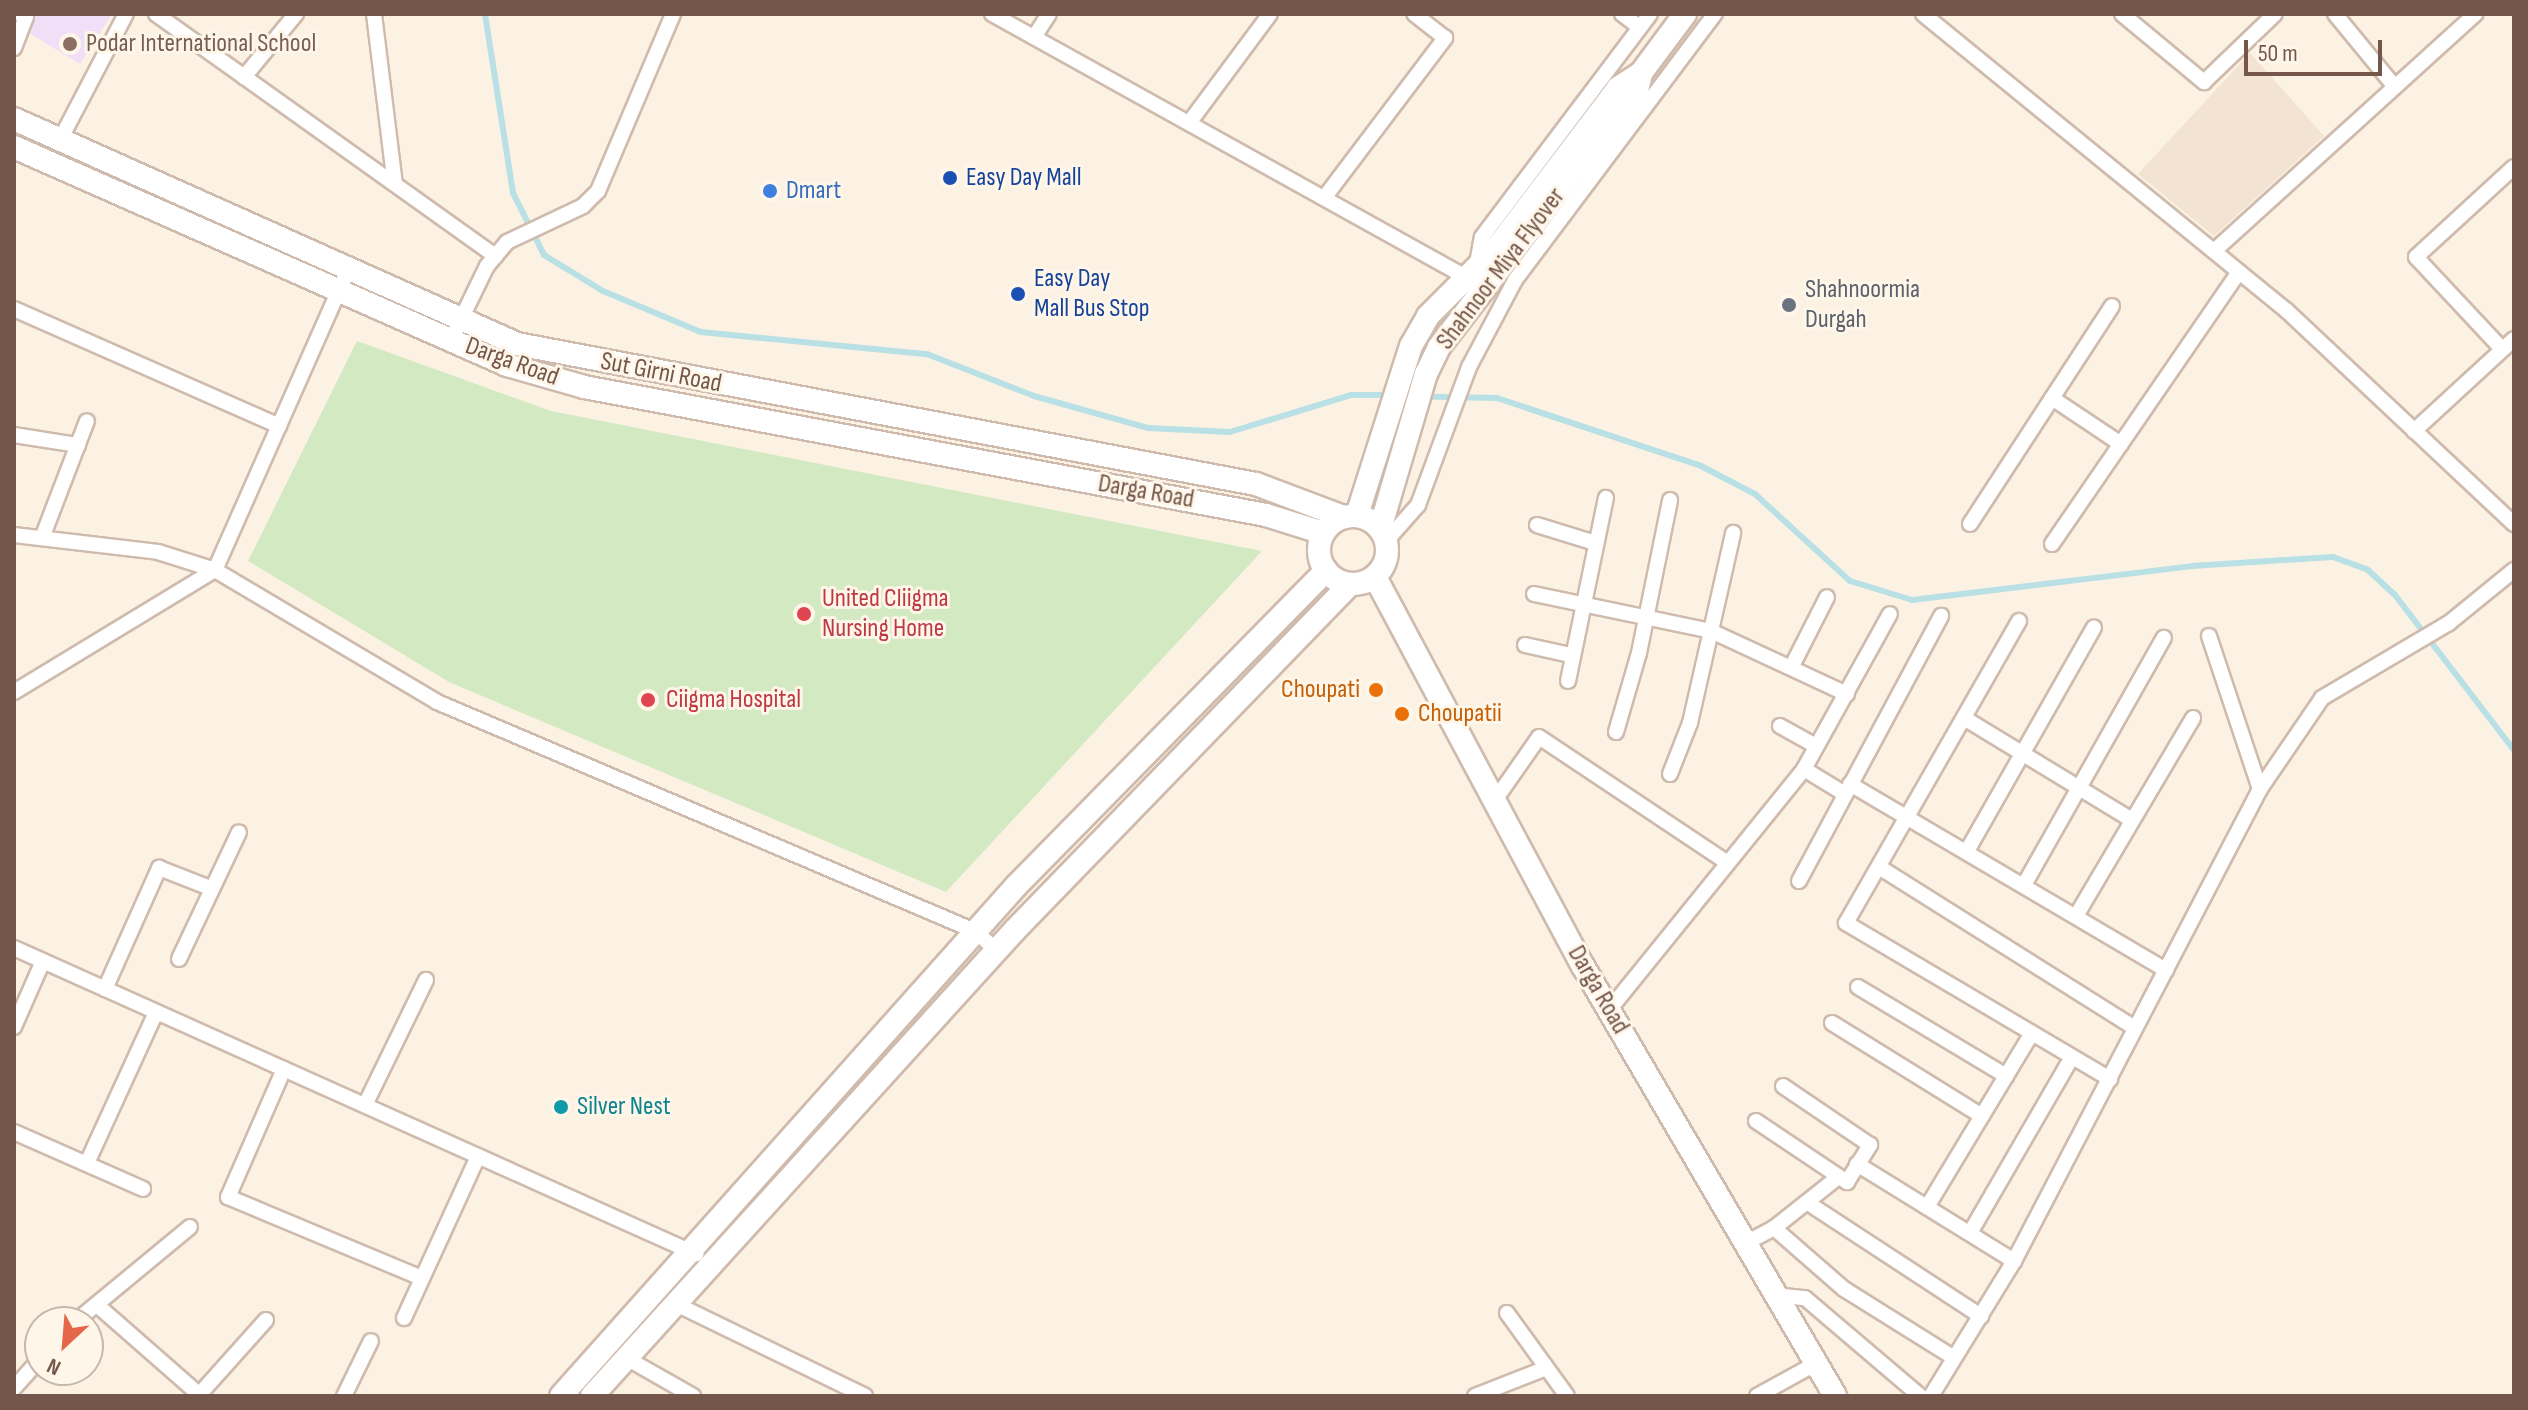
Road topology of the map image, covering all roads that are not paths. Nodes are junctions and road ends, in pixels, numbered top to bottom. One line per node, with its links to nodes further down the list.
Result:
1 (20, 14): 23 (street)
2 (126, 14): 29 (street)
3 (156, 14): 25 (street)
4 (296, 14): 25 (street)
5 (374, 14): 32 (street)
6 (673, 14): 35 (street)
7 (992, 14): 22 (street)
8 (1049, 14): 22 (street)
9 (1270, 14): 28 (street)
10 (1414, 14): 20 (street)
11 (1622, 14): 21 (street)
12 (1650, 14): 21 (street)
13 (1685, 14): 24 (main road, Shahnoor Miya Flyover)
14 (1715, 14): 61 (street)
15 (1923, 14): 34 (street)
16 (2122, 14): 17 (street)
17 (2275, 14)
18 (2335, 14): 26 (street)
19 (2475, 14): 26 (street)
20 (1434, 20): 33 (street)
21 (1639, 27): 37 (street)
22 (1034, 37): 28 (street)
23 (14, 48)
24 (1641, 73): 37 (main road, Shahnoor Miya Flyover); 61 (main road, Shahnoor Miya Flyover)
25 (244, 77): 32 (street)
26 (2395, 87): 34 (street)
27 (14, 119): 29 (main road, Sut Girni Road)
28 (1189, 123): 33 (street)
29 (60, 140): 36 (main road, Sut Girni Road)
30 (14, 147): 39 (main road, Darga Road)
31 (2514, 167): 45 (street)
32 (395, 184): 35 (street)
33 (1324, 198): 37 (street)
34 (2214, 251): 38 (street)
35 (495, 256): 42 (street)
36 (349, 268): 39 (street); 42 (main road, Sut Girni Road)
37 (1470, 270): 55 (main road, Shahnoor Miya Flyover)
38 (2239, 272): 49 (street); 51 (street)
39 (339, 291): 44 (main road, Darga Road); 48 (street)
40 (2112, 306): 46 (street)
41 (14, 309): 48 (street)
42 (462, 318): 44 (street); 55 (main road, Sut Girni Road)
43 (2514, 339): 45 (street)
44 (451, 340): 59 (main road, Darga Road)
45 (2502, 349): 49 (street)
46 (2052, 398): 51 (street); 56 (street)
47 (87, 421): 52 (street)
48 (279, 426): 66 (street)
49 (2414, 431): 57 (street)
50 (14, 435): 52 (street)
51 (2121, 444): 65 (street)
52 (78, 445): 63 (street)
53 (1606, 498): 64 (street)
54 (1670, 500): 76 (street)
55 (1350, 516): 59 (main road); 61 (main road)
56 (1970, 524)
57 (2514, 524)
58 (1537, 525): 64 (street)
59 (1323, 533): 68 (main road)
60 (1733, 533): 79 (street)
61 (1384, 534): 69 (main road)
62 (14, 535): 63 (street)
63 (42, 538): 66 (street)
64 (1595, 543): 73 (street)
65 (2052, 544)
66 (215, 570): 86 (street); 110 (street)
67 (2514, 570): 98 (street)
68 (1326, 571): 70 (main road); 110 (main road)
69 (1375, 577): 70 (main road); 99 (main road, Darga Road)
70 (1350, 584): 112 (main road)
71 (1534, 594): 73 (street)
72 (1827, 597): 84 (street)
73 (1582, 602): 76 (street); 83 (street)
74 (1890, 614): 87 (street)
75 (1941, 616): 96 (street)
76 (1643, 617): 79 (street); 91 (street)
77 (2019, 621): 88 (street)
78 (2094, 627): 93 (street)
79 (1711, 631): 84 (street); 95 (street)
80 (2209, 636): 98 (street)
81 (2164, 638): 97 (street)
82 (1525, 645): 83 (street)
83 (1570, 655): 85 (street)
84 (1792, 666): 87 (street)
85 (1568, 681)
86 (14, 692)
87 (1847, 694): 92 (street)
88 (1964, 718): 93 (street); 100 (street)
89 (2193, 718): 101 (street)
90 (1780, 726): 92 (street)
91 (1616, 732)
92 (1816, 746): 94 (street)
93 (2023, 754): 97 (street); 103 (street)
94 (1804, 769): 96 (street); 104 (street)
95 (1670, 774)
96 (1847, 789): 100 (street); 106 (street)
97 (2081, 789): 101 (street); 107 (street)
98 (2260, 789): 115 (street)
99 (1493, 803): 104 (street); 119 (main road, Darga Road)
100 (1907, 815): 103 (street); 105 (street)
101 (2132, 820): 109 (street)
102 (239, 832): 108 (street)
103 (1967, 851): 107 (street)
104 (1728, 863): 119 (street)
105 (1879, 867): 123 (street); 124 (street)
106 (1799, 881)
107 (2024, 885): 109 (street)
108 (210, 888): 113 (street); 118 (street)
109 (2076, 916): 115 (street)
110 (975, 931): 112 (street); 145 (main road)
111 (14, 948): 114 (street)
112 (996, 950): 147 (main road)
113 (179, 959)
114 (43, 961): 118 (street); 122 (street)
115 (2166, 970): 123 (street)
116 (426, 980): 130 (street)
117 (1858, 987): 127 (street)
118 (105, 989): 120 (street)
119 (1609, 1010): 144 (main road, Darga Road)
120 (156, 1012): 126 (street); 135 (street)
121 (1832, 1023): 131 (street)
122 (14, 1027)
123 (2135, 1028): 128 (street)
124 (2032, 1033): 125 (street); 127 (street)
125 (2072, 1057): 128 (street); 143 (street)
126 (284, 1069): 130 (street); 148 (street)
127 (2006, 1076): 131 (street)
128 (2110, 1079): 146 (street)
129 (1783, 1086): 136 (street)
130 (366, 1103): 134 (street)
131 (1982, 1116): 140 (street)
132 (1756, 1121): 137 (street)
133 (14, 1132): 135 (street)
134 (478, 1156): 145 (street); 148 (street)
135 (87, 1163): 138 (street)
136 (1857, 1164): 137 (street); 140 (street)
137 (1837, 1178): 139 (street)
138 (143, 1189)
139 (1808, 1203): 142 (street); 153 (street)
140 (1927, 1207): 143 (street)
141 (190, 1227): 150 (street)
142 (1774, 1228): 144 (street); 157 (street)
143 (1970, 1233): 146 (street)
144 (1744, 1244): 149 (main road, Darga Road)
145 (693, 1253): 147 (street); 163 (main road)
146 (2014, 1261): 153 (street)
147 (717, 1262): 151 (main road)
148 (422, 1278): 154 (street)
149 (1774, 1295): 159 (main road, Darga Road); 171 (street)
150 (97, 1305): 161 (street)
151 (678, 1305): 158 (main road); 166 (street)
152 (1507, 1313): 160 (street)
153 (1981, 1316): 157 (street)
154 (404, 1318)
155 (266, 1320): 161 (street)
156 (371, 1341): 162 (street)
157 (1953, 1357): 172 (street)
158 (628, 1359): 164 (main road); 165 (street)
159 (1815, 1364): 169 (street); 170 (main road, Darga Road)
160 (1546, 1368): 167 (street); 168 (street)
161 (199, 1396)
162 (344, 1396)
163 (561, 1396)
164 (592, 1396)
165 (693, 1396)
166 (865, 1396)
167 (1475, 1396)
168 (1567, 1396)
169 (1757, 1396)
170 (1835, 1396)
171 (1920, 1396)
172 (1931, 1396)

